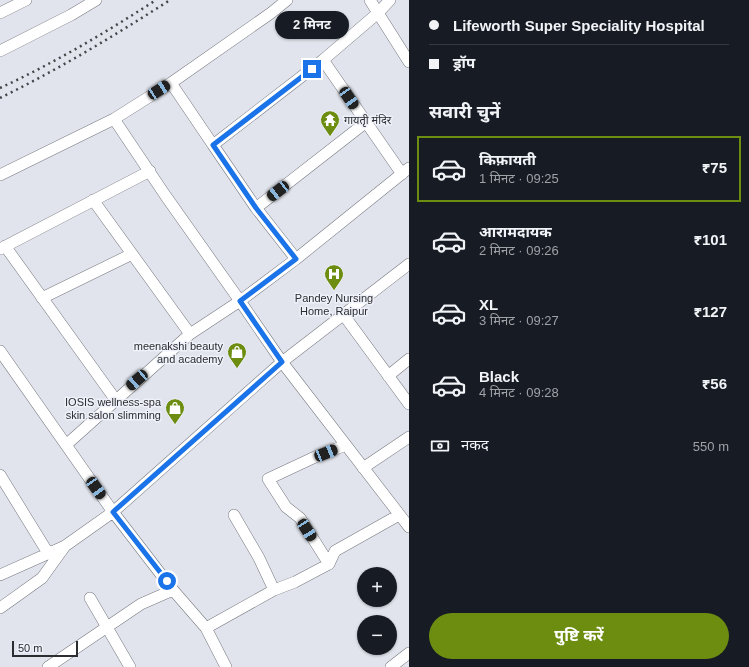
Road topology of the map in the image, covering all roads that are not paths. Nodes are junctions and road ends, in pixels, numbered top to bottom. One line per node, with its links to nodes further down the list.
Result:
1 (26, 0): 6 (street)
2 (96, 0): 8 (street)
3 (287, 0): 11 (street)
4 (370, 0): 7 (street)
5 (390, 0): 7 (street)
6 (0, 13)
7 (378, 13): 9 (street); 10 (street)
8 (0, 51)
9 (323, 60): 13 (street); 14 (street)
10 (409, 62)
11 (171, 83): 12 (street); 14 (street)
12 (114, 118): 15 (street); 17 (street)
13 (366, 123): 16 (street); 19 (street)
14 (213, 145): 19 (street)
15 (150, 171): 18 (street); 25 (street)
16 (406, 171): 22 (street)
17 (0, 174)
18 (94, 200): 20 (street); 21 (street)
19 (256, 208): 22 (street)
20 (2, 247): 24 (street)
21 (132, 254): 24 (street); 27 (street)
22 (296, 259): 25 (street)
23 (409, 264): 26 (street)
24 (42, 298): 32 (street)
25 (240, 301): 27 (street); 30 (street)
26 (343, 314): 30 (street); 31 (street)
27 (190, 334): 32 (street)
28 (0, 351): 35 (street)
29 (409, 359): 31 (street)
30 (282, 362): 36 (street); 39 (street)
31 (388, 376): 33 (street)
32 (115, 399): 35 (street)
33 (409, 404)
34 (409, 437): 37 (street)
35 (66, 445): 39 (street)
36 (346, 445): 37 (street); 45 (street)
37 (363, 468): 41 (street)
38 (1, 478): 44 (street)
39 (113, 512): 43 (street); 47 (street)
40 (234, 515): 48 (street)
41 (399, 515): 42 (street); 45 (street)
42 (409, 528)
43 (65, 546): 44 (street); 50 (street)
44 (48, 553): 46 (street)
45 (330, 564): 48 (street)
46 (0, 574)
47 (174, 590): 51 (street); 52 (street)
48 (274, 590): 52 (street)
49 (90, 598): 51 (street)
50 (0, 608)
51 (107, 627): 54 (street); 55 (street)
52 (206, 628): 56 (street)
53 (409, 653): 57 (street)
54 (48, 667)
55 (130, 667)
56 (226, 667)
57 (391, 667)

